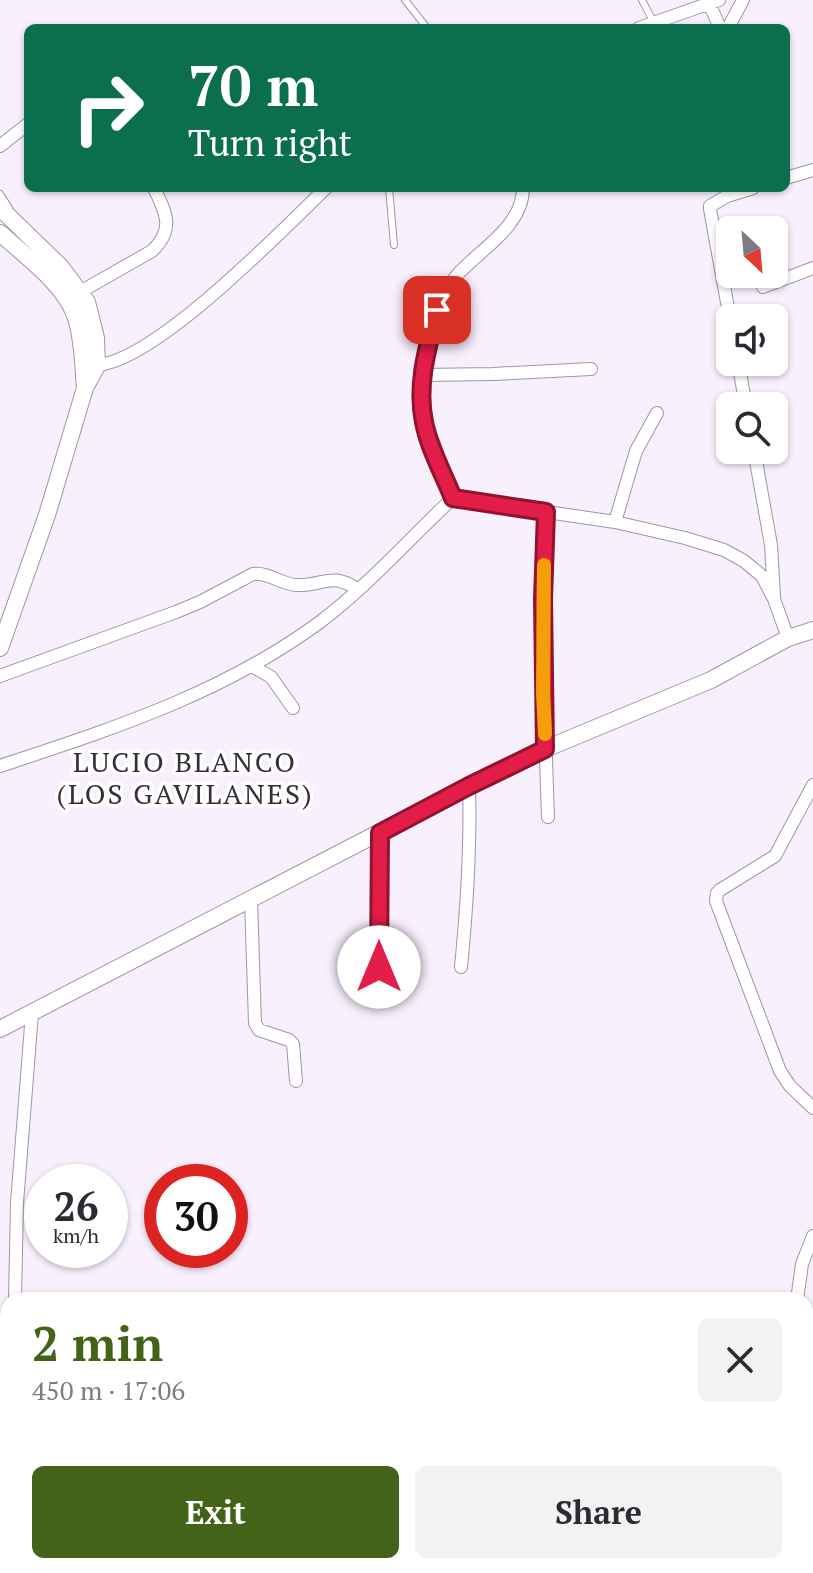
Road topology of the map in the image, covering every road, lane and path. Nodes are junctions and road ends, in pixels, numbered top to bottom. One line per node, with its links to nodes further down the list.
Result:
1 (405, 0): 6 (lane)
2 (642, 0): 5 (lane)
3 (743, 0): 9 (street)
4 (714, 2): 5 (street); 8 (street)
5 (654, 23): 7 (street)
6 (424, 24)
7 (651, 24)
8 (719, 24)
9 (730, 24)
10 (24, 127): 11 (street)
11 (0, 146)
12 (813, 170): 13 (street)
13 (790, 173)
14 (156, 192): 26 (street)
15 (322, 192): 28 (street)
16 (389, 192): 23 (lane)
17 (523, 192): 30 (street)
18 (741, 192): 27 (street)
19 (0, 194): 21 (lane)
20 (0, 208): 21 (street)
21 (14, 221): 26 (street)
22 (0, 233): 28 (street)
23 (394, 245)
24 (813, 268): 25 (street)
25 (788, 278)
26 (80, 292): 28 (street)
27 (727, 304)
28 (90, 365): 40 (street)
29 (591, 369): 30 (street)
30 (422, 375): 33 (street)
31 (657, 413): 35 (street)
32 (757, 464): 37 (street)
33 (453, 498): 34 (street); 36 (street)
34 (546, 512): 35 (street); 44 (street)
35 (615, 522): 37 (street)
36 (358, 590): 41 (street); 42 (street)
37 (774, 599): 39 (street)
38 (813, 630): 39 (street)
39 (788, 638): 44 (street)
40 (0, 648)
41 (252, 666): 43 (street); 45 (street)
42 (0, 676)
43 (293, 708)
44 (545, 749): 47 (street); 48 (street)
45 (0, 766)
46 (813, 785): 56 (street)
47 (469, 786): 49 (street); 52 (street)
48 (548, 817)
49 (380, 833): 50 (street); 51 (street)
50 (251, 899): 53 (street); 55 (street)
51 (379, 967)
52 (461, 967)
53 (32, 1013): 54 (street); 58 (street)
54 (0, 1029)
55 (296, 1081)
56 (813, 1108)
57 (813, 1236): 59 (street)
58 (15, 1292)
59 (798, 1292)

